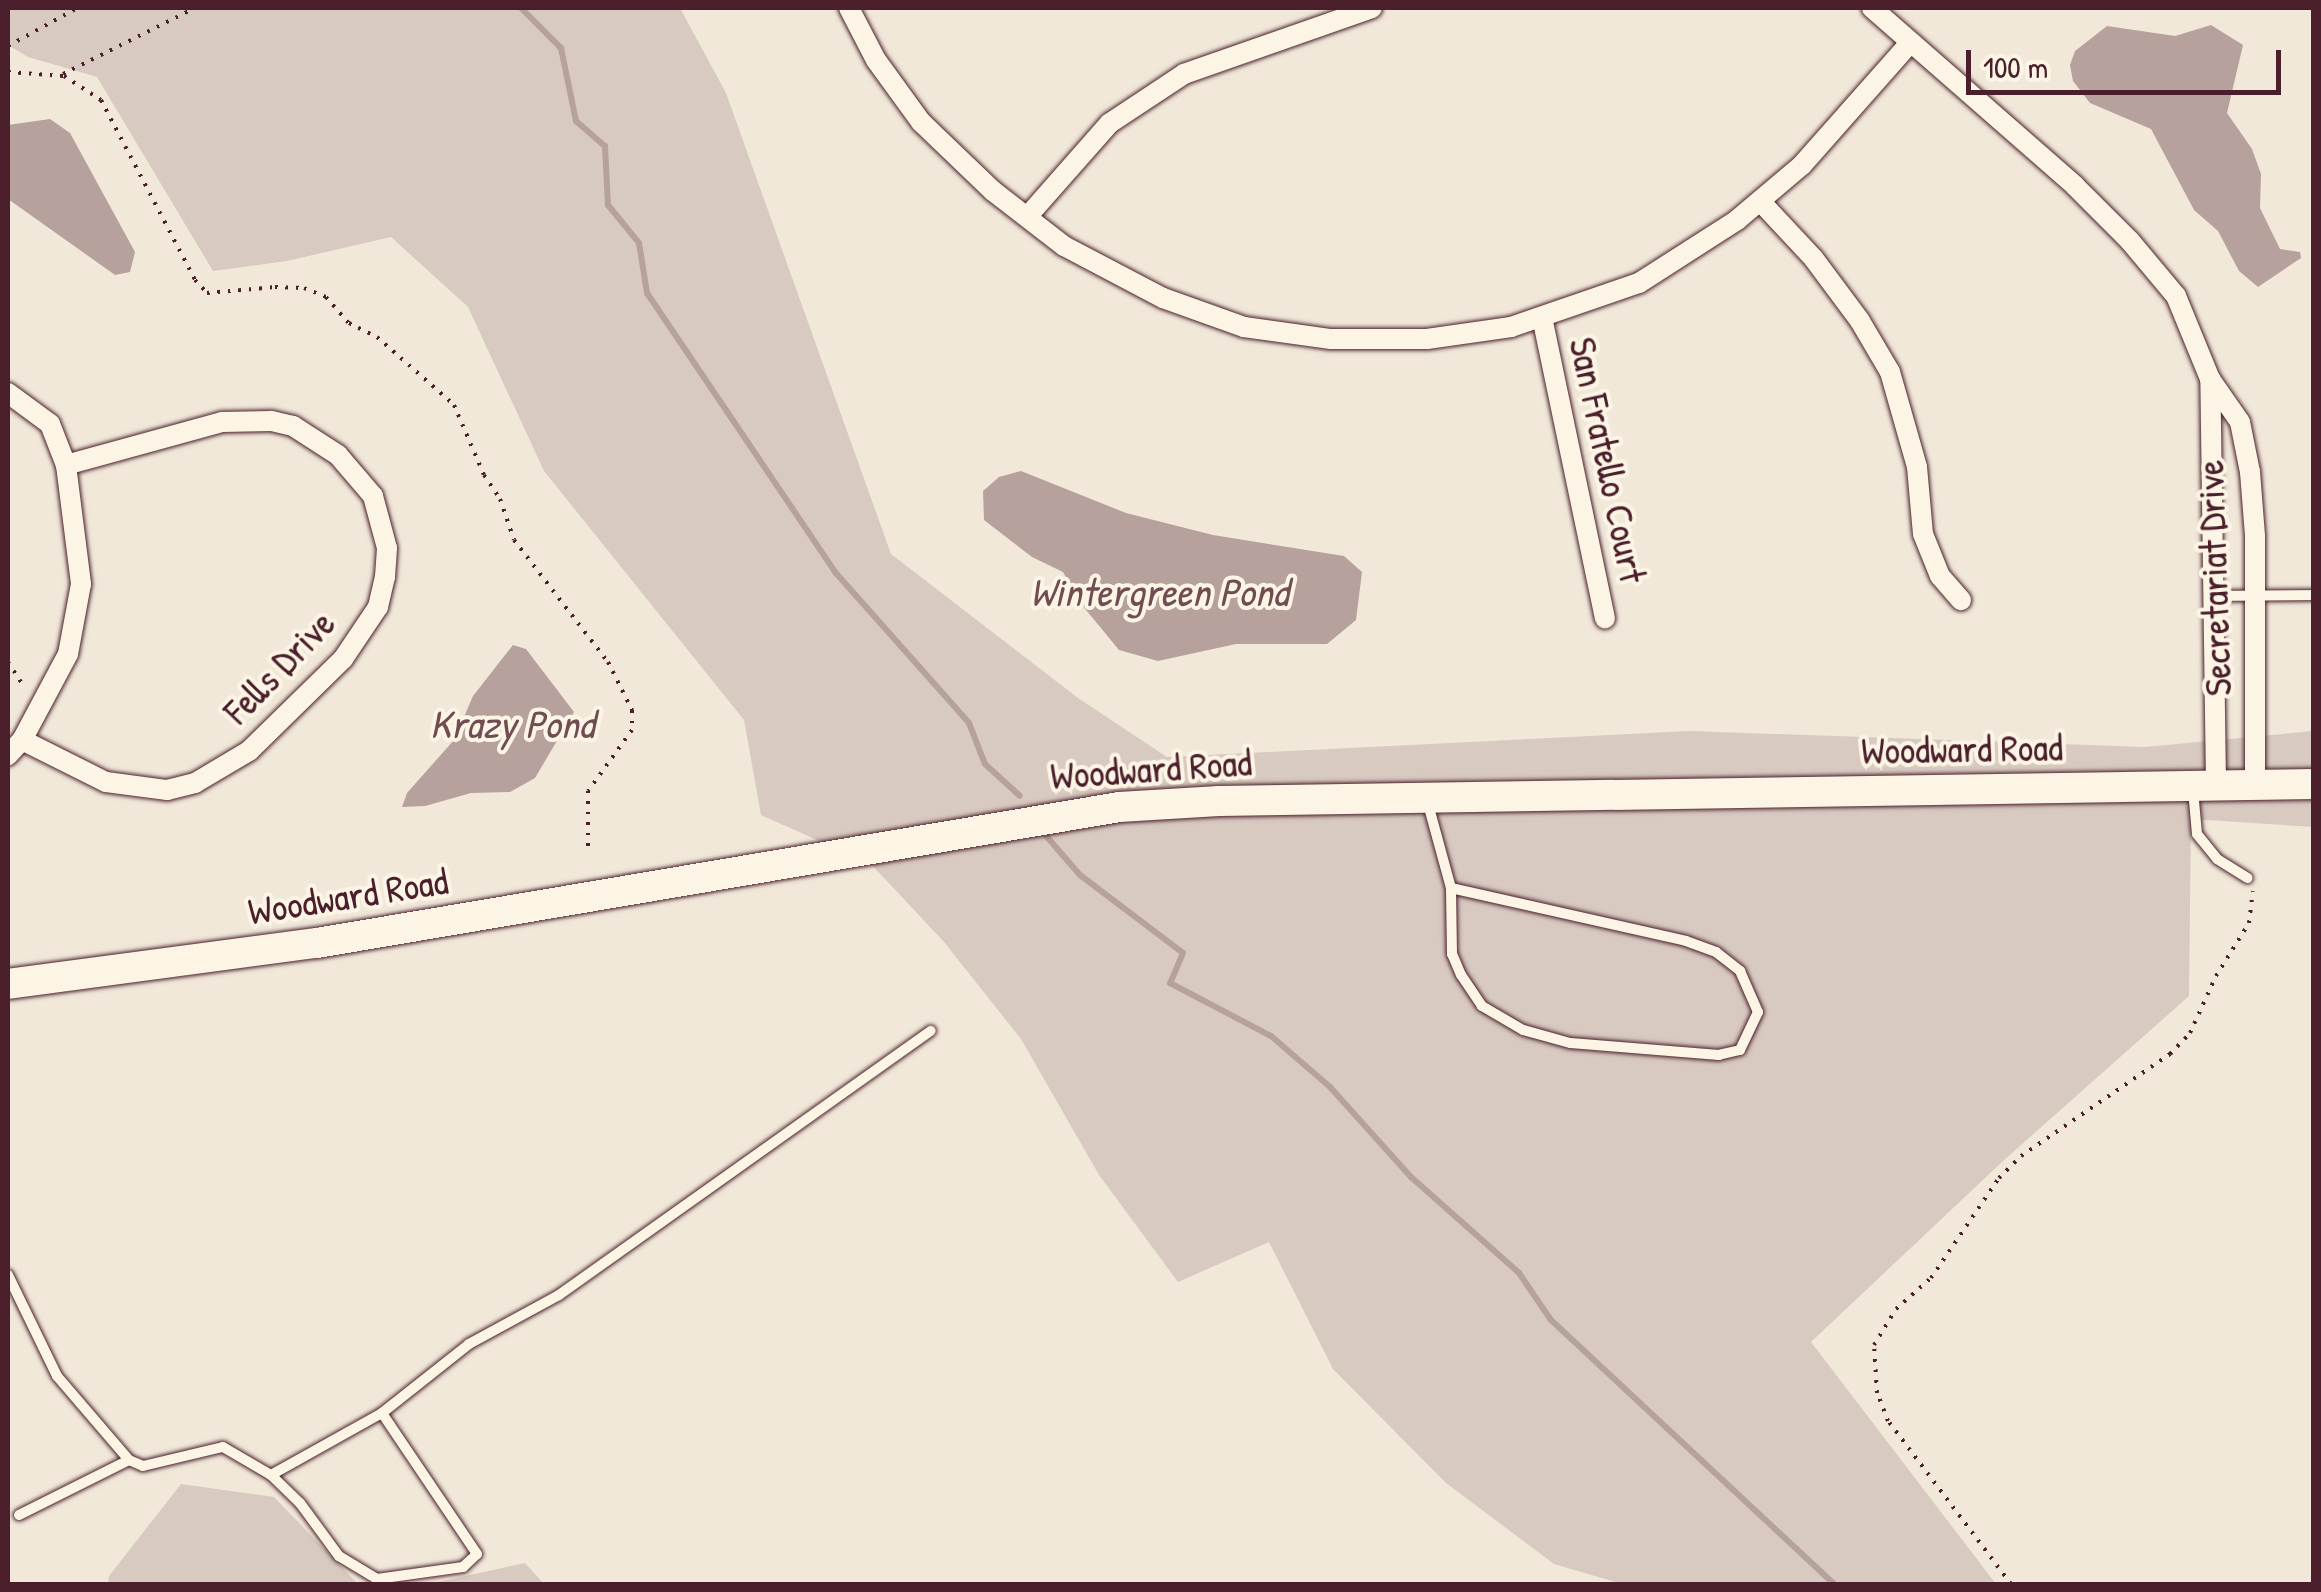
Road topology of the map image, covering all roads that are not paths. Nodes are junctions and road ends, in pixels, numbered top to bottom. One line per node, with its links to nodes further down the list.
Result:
1 (850, 8): 6 (street)
2 (1372, 8): 6 (street)
3 (1872, 8): 4 (street, Secretariat Drive)
4 (1912, 42): 5 (street); 8 (street, Secretariat Drive)
5 (1760, 201): 7 (street); 14 (street)
6 (1027, 218): 7 (street)
7 (1542, 317): 15 (street, San Fratello Court)
8 (2210, 379): 12 (street, Secretariat Drive); 13 (street, Secretariat Drive)
9 (8, 394): 10 (street)
10 (66, 465): 16 (street); 16 (street, Fells Drive)
11 (2314, 595): 13 (lane)
12 (2215, 596): 13 (lane); 17 (street, Secretariat Drive)
13 (2252, 596): 18 (street, Secretariat Drive)
14 (1961, 600)
15 (1606, 618)
16 (15, 748)
17 (2204, 784): 18 (street, Woodward Road); 20 (street, Woodward Road); 21 (lane)
18 (2256, 784): 19 (street, Woodward Road)
19 (2314, 784)
20 (1426, 798): 22 (lane); 23 (street, Woodward Road)
21 (2248, 878)
22 (1451, 888): 22 (lane)
23 (8, 984)
24 (931, 1031): 26 (lane)
25 (8, 1275): 27 (lane)
26 (382, 1413): 28 (lane); 28 (lane)
27 (129, 1460): 28 (lane); 29 (lane)
28 (270, 1475)
29 (19, 1515)

